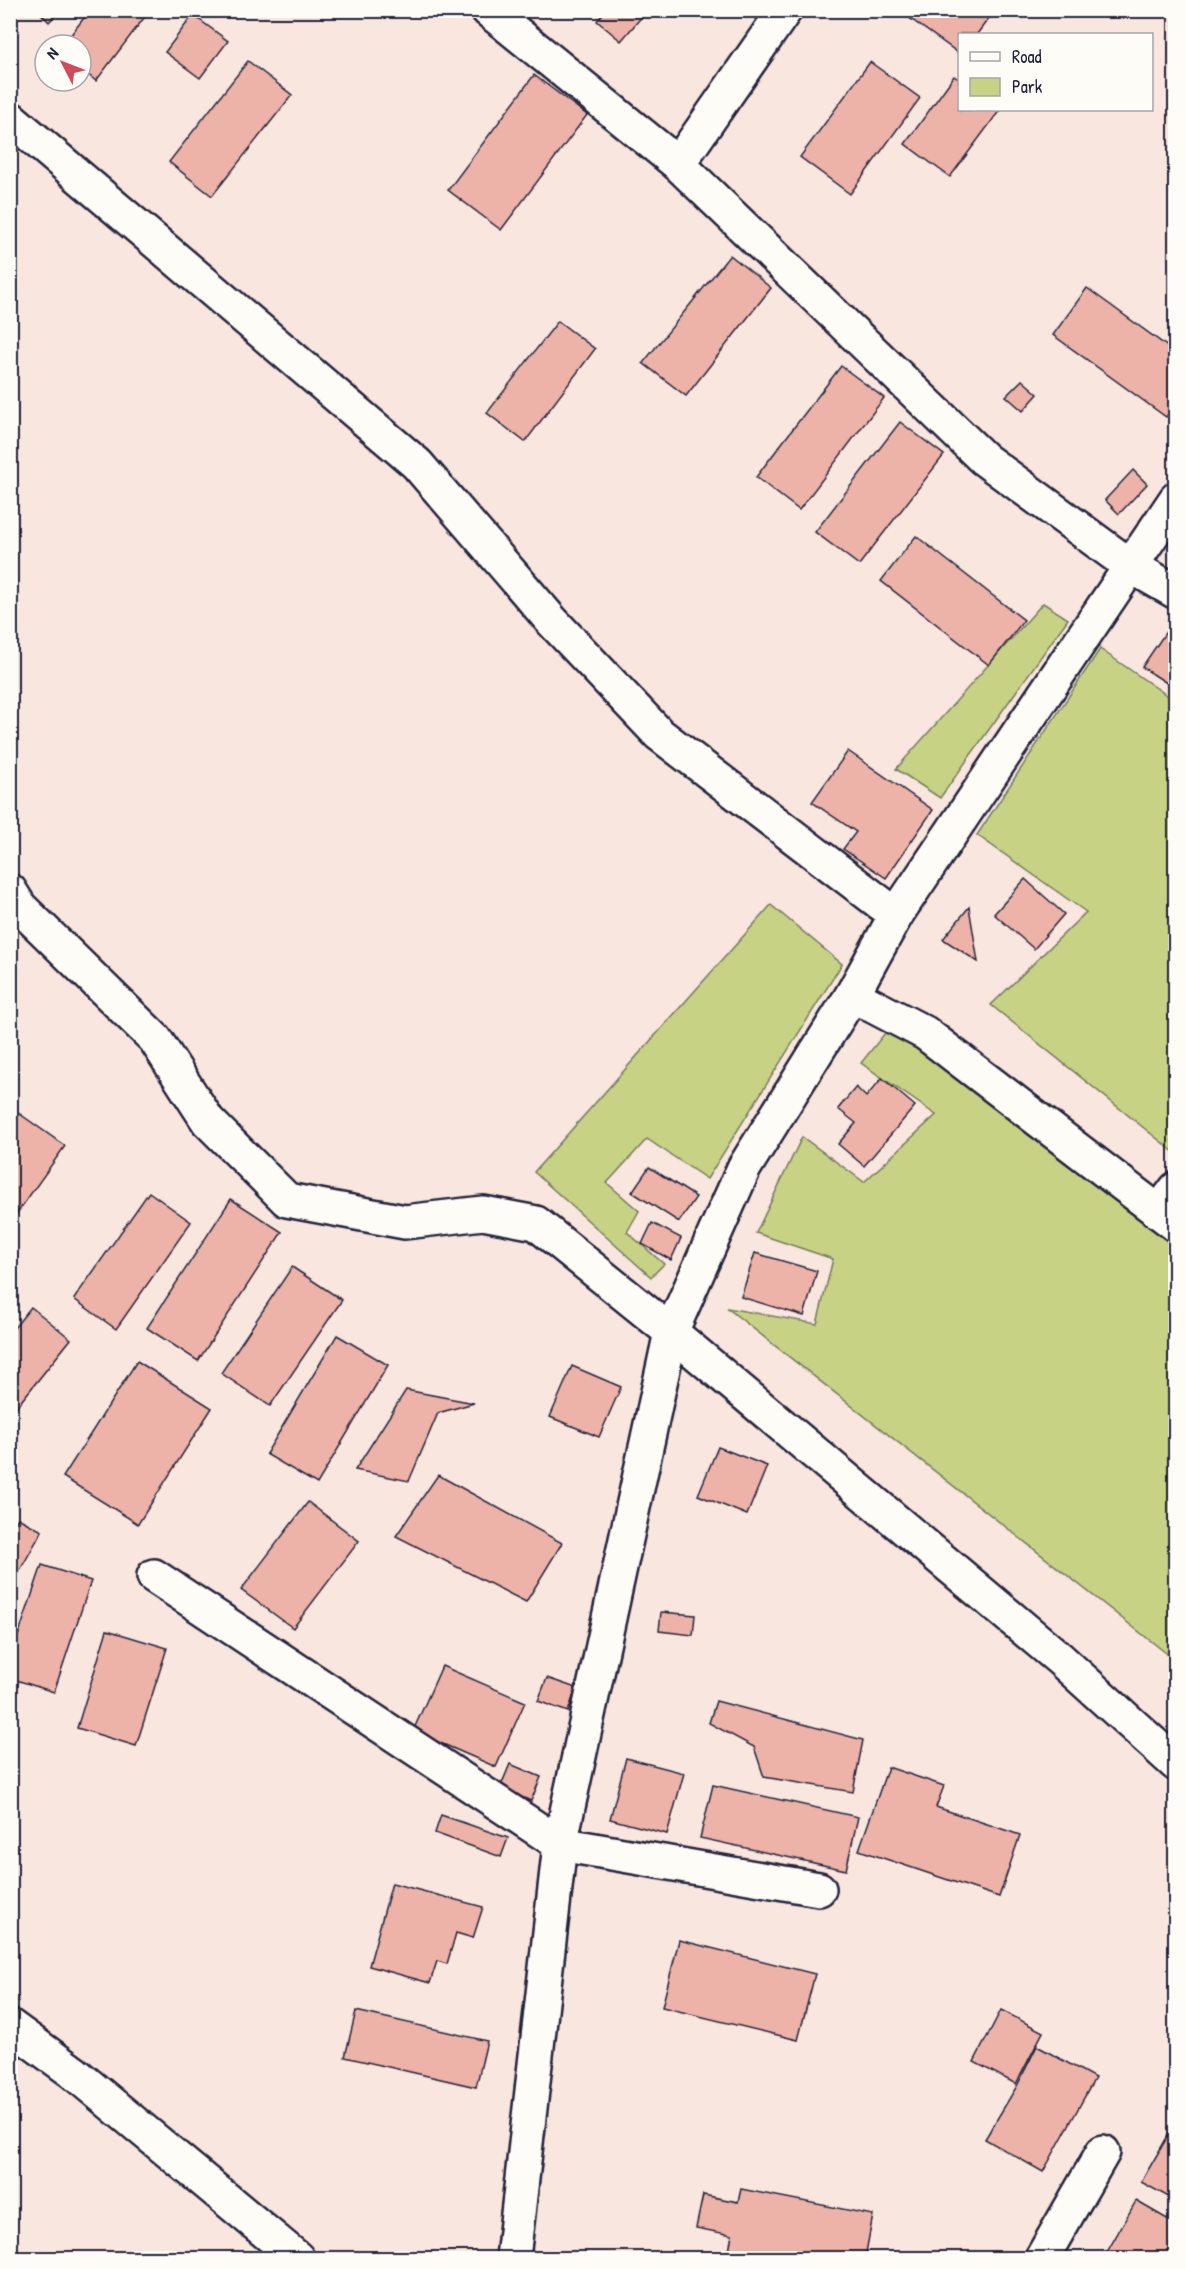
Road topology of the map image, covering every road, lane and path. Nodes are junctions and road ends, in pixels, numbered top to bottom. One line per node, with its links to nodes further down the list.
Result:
1 (488, 10): 4 (street)
2 (785, 10): 4 (street)
3 (10, 118): 9 (street)
4 (678, 164): 6 (street)
5 (1176, 499): 6 (street)
6 (1129, 565): 7 (street); 9 (street)
7 (1176, 592)
8 (10, 891): 12 (street)
9 (896, 915): 10 (street)
10 (852, 995): 11 (street); 12 (street)
11 (1170, 1209)
12 (671, 1332): 14 (street); 15 (street)
13 (154, 1576): 15 (street)
14 (1176, 1764)
15 (560, 1844): 16 (street); 20 (street)
16 (819, 1889)
17 (10, 2026): 19 (street)
18 (1103, 2152): 21 (street)
19 (297, 2259)
20 (513, 2259)
21 (1042, 2259)

